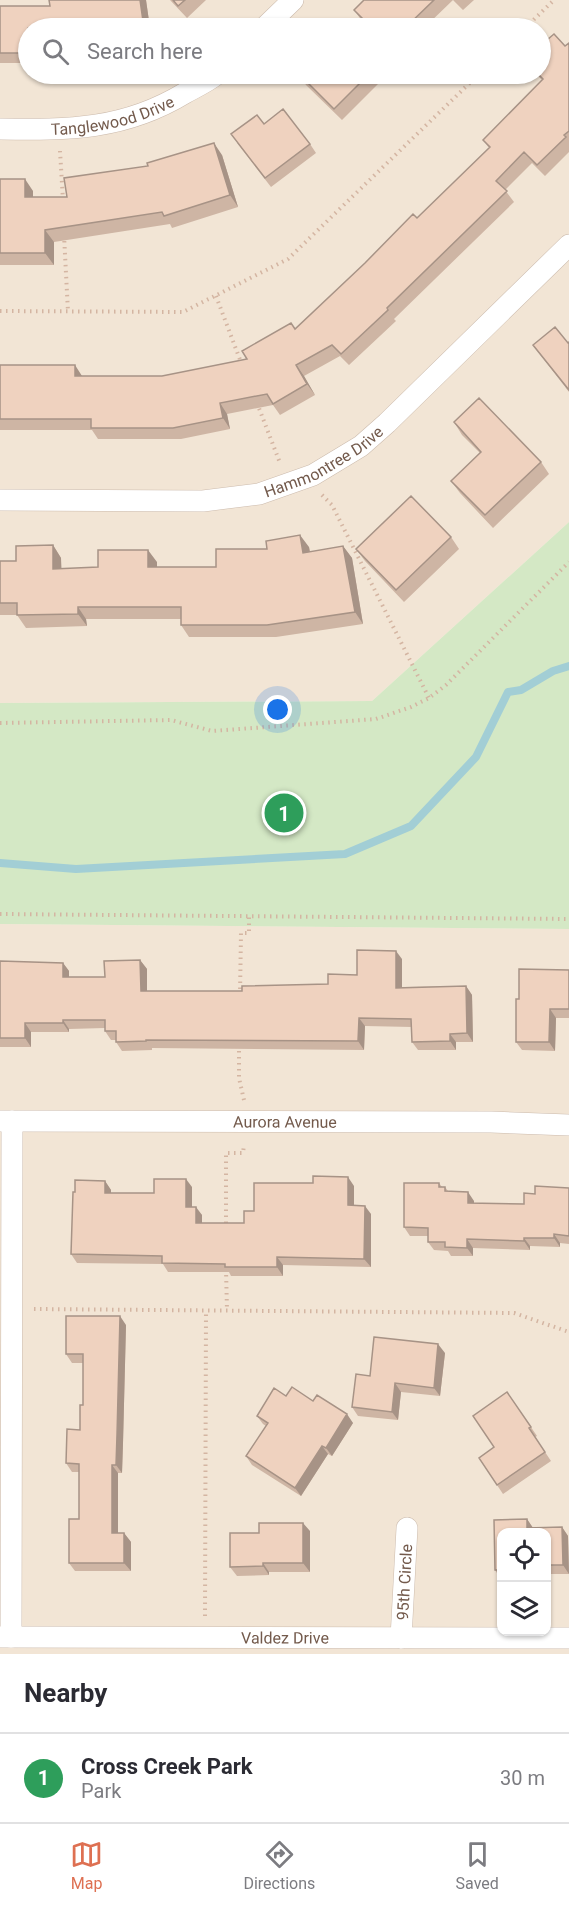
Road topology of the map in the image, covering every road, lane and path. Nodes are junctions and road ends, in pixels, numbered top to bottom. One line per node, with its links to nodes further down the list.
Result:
1 (293, 0): 3 (street)
2 (554, 0): 4 (path)
3 (274, 18)
4 (535, 18)
5 (200, 84): 8 (street, Tanglewood Drive)
6 (469, 84): 12 (path)
7 (0, 129): 8 (street, Tanglewood Drive)
8 (59, 130): 9 (path)
9 (63, 210)
10 (64, 232): 14 (path)
11 (569, 245): 17 (street, Hammontree Drive)
12 (216, 296): 14 (path); 15 (path)
13 (0, 311): 14 (path)
14 (68, 312)
15 (245, 373)
16 (254, 395): 17 (path)
17 (296, 481): 18 (street, Hammontree Drive); 20 (path)
18 (0, 500)
19 (569, 562): 20 (path)
20 (429, 698): 21 (path)
21 (0, 723)
22 (0, 914): 23 (path)
23 (569, 919)
24 (6, 1121): 25 (street, Aurora Avenue); 26 (street)
25 (569, 1125)
26 (12, 1309): 27 (path); 30 (street)
27 (206, 1310): 28 (path); 31 (path)
28 (569, 1332)
29 (407, 1528): 32 (street, 95th Circle)
30 (5, 1637): 31 (street, Valdez Drive)
31 (205, 1637): 32 (street, Valdez Drive)
32 (402, 1638): 33 (street, Valdez Drive)
33 (569, 1638)

